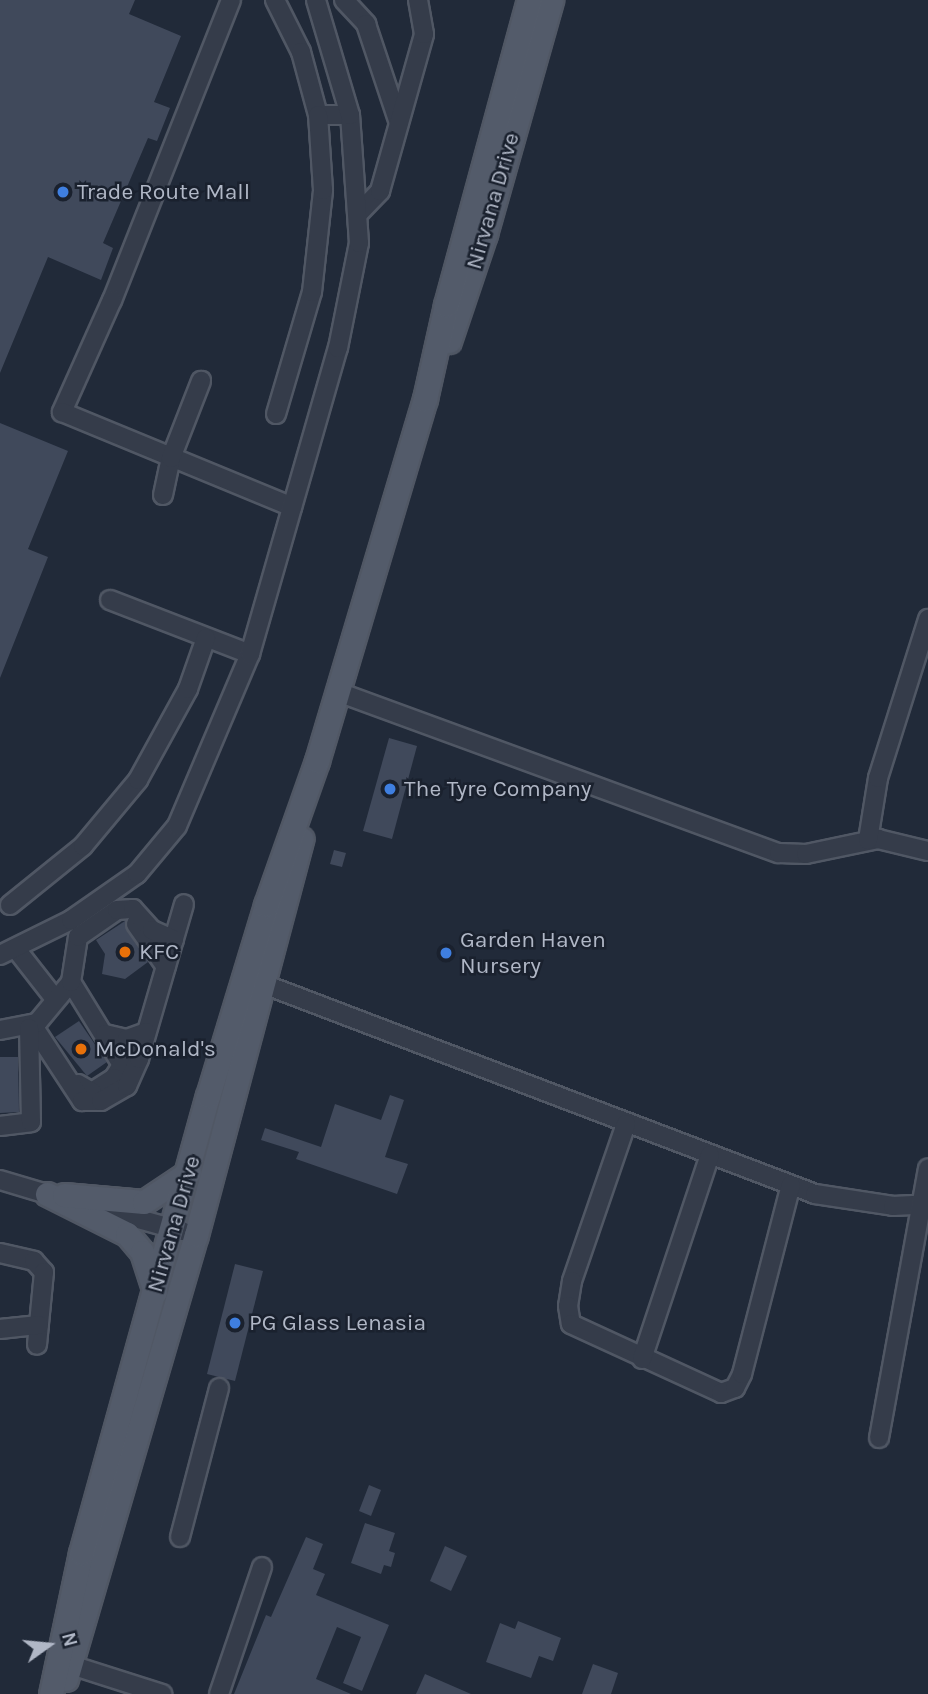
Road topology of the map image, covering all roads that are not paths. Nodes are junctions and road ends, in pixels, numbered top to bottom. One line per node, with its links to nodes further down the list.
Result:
1 (231, 0): 15 (street)
2 (275, 0): 8 (street)
3 (316, 0): 9 (street)
4 (344, 0): 10 (street)
5 (418, 0): 10 (street)
6 (529, 0): 13 (main road, Nirvana Drive)
7 (551, 0): 13 (main road, Nirvana Drive)
8 (318, 115): 9 (street); 14 (street)
9 (350, 115): 11 (street)
10 (399, 123): 11 (street)
11 (358, 214): 17 (street)
12 (201, 380): 15 (street)
13 (425, 399): 22 (main road, Nirvana Drive)
14 (276, 414)
15 (171, 458): 16 (street); 17 (street)
16 (163, 495)
17 (292, 507): 21 (street)
18 (110, 600): 20 (street)
19 (928, 619): 24 (street)
20 (206, 638): 21 (street); 27 (street)
21 (250, 654): 30 (street)
22 (338, 692): 23 (main road, Nirvana Drive); 24 (street)
23 (317, 761): 33 (main road, Nirvana Drive); 43 (main road, Nirvana Drive)
24 (868, 840): 25 (street)
25 (928, 851)
26 (184, 904): 28 (street)
27 (10, 905)
28 (174, 940): 29 (street); 31 (street)
29 (74, 949): 31 (street); 32 (street)
30 (8, 952): 34 (street)
31 (166, 967): 37 (street)
32 (71, 982): 34 (street); 38 (street)
33 (266, 985): 39 (street); 48 (main road, Nirvana Drive)
34 (55, 999): 35 (street)
35 (33, 1026): 36 (street); 37 (street); 38 (street); 40 (street)
36 (0, 1030)
37 (146, 1032): 38 (street)
38 (105, 1034)
39 (626, 1124): 41 (street); 54 (street)
40 (0, 1126)
41 (710, 1155): 45 (street); 54 (street)
42 (928, 1168): 47 (street)
43 (189, 1172): 46 (main road); 48 (main road, Nirvana Drive)
44 (0, 1180): 46 (street)
45 (791, 1185): 47 (street); 54 (street)
46 (47, 1194): 48 (street); 50 (main road)
47 (926, 1204): 56 (street)
48 (185, 1232): 50 (main road, Nirvana Drive); 59 (main road, Nirvana Drive)
49 (0, 1253): 51 (street)
50 (155, 1292): 60 (main road, Nirvana Drive)
51 (39, 1325): 52 (street); 53 (street)
52 (0, 1329)
53 (37, 1345)
54 (642, 1359)
55 (219, 1388): 57 (street)
56 (879, 1438)
57 (180, 1537)
58 (262, 1567): 63 (street)
59 (71, 1665): 61 (main road, Nirvana Drive); 62 (street)
60 (51, 1694)
61 (60, 1694)
62 (162, 1694)
63 (219, 1694)

